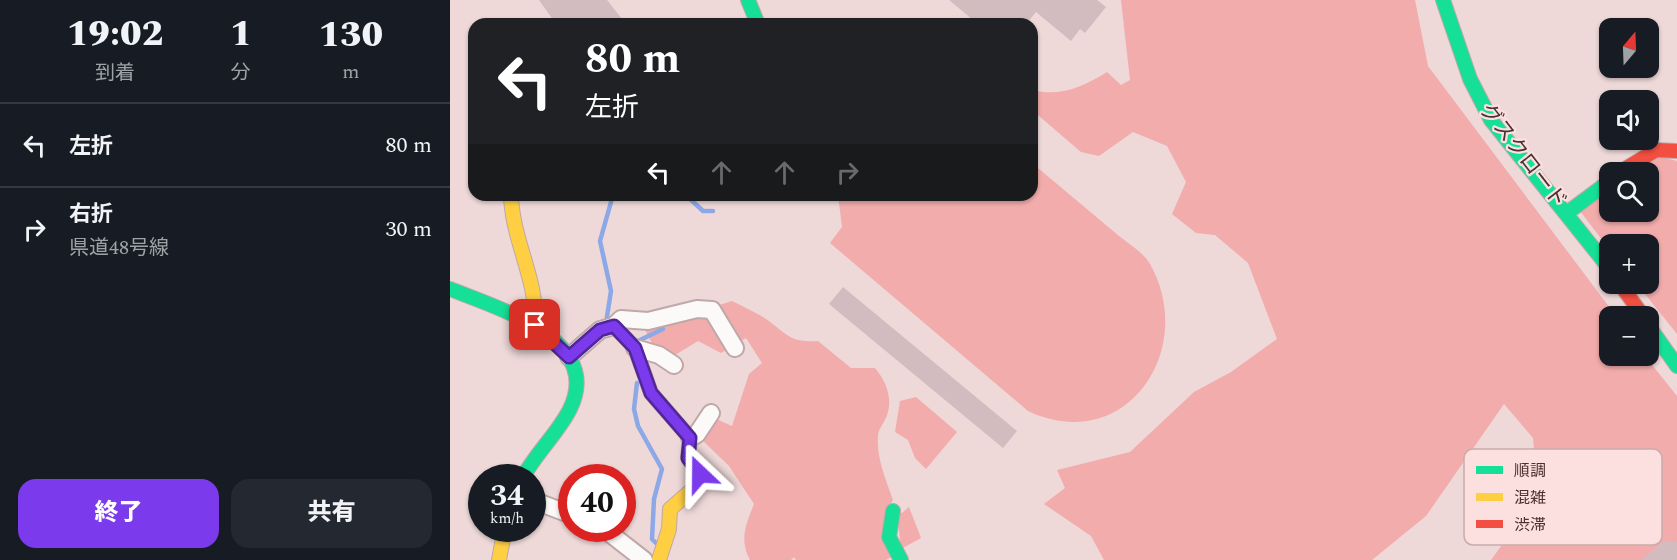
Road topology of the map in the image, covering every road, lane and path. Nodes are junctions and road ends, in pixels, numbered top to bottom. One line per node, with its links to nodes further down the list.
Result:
1 (748, 0): 3 (street)
2 (1443, 0): 8 (street, グスクロード)
3 (751, 18)
4 (1677, 151): 5 (street)
5 (1636, 162)
6 (1599, 189): 8 (street)
7 (511, 201): 11 (street)
8 (1567, 213): 9 (street, グスクロード)
9 (1599, 255)
10 (450, 289): 11 (street)
11 (535, 325): 16 (street)
12 (609, 328): 14 (street); 15 (street); 16 (street)
13 (1659, 341): 18 (street)
14 (635, 348): 17 (street); 20 (street)
15 (735, 348)
16 (569, 357): 21 (street)
17 (674, 364)
18 (1677, 366)
19 (711, 413): 20 (street)
20 (690, 438): 26 (street)
21 (530, 464)
22 (893, 511): 27 (street)
23 (502, 542): 25 (street)
24 (625, 542): 26 (street)
25 (499, 560)
26 (654, 560)
27 (901, 560)

